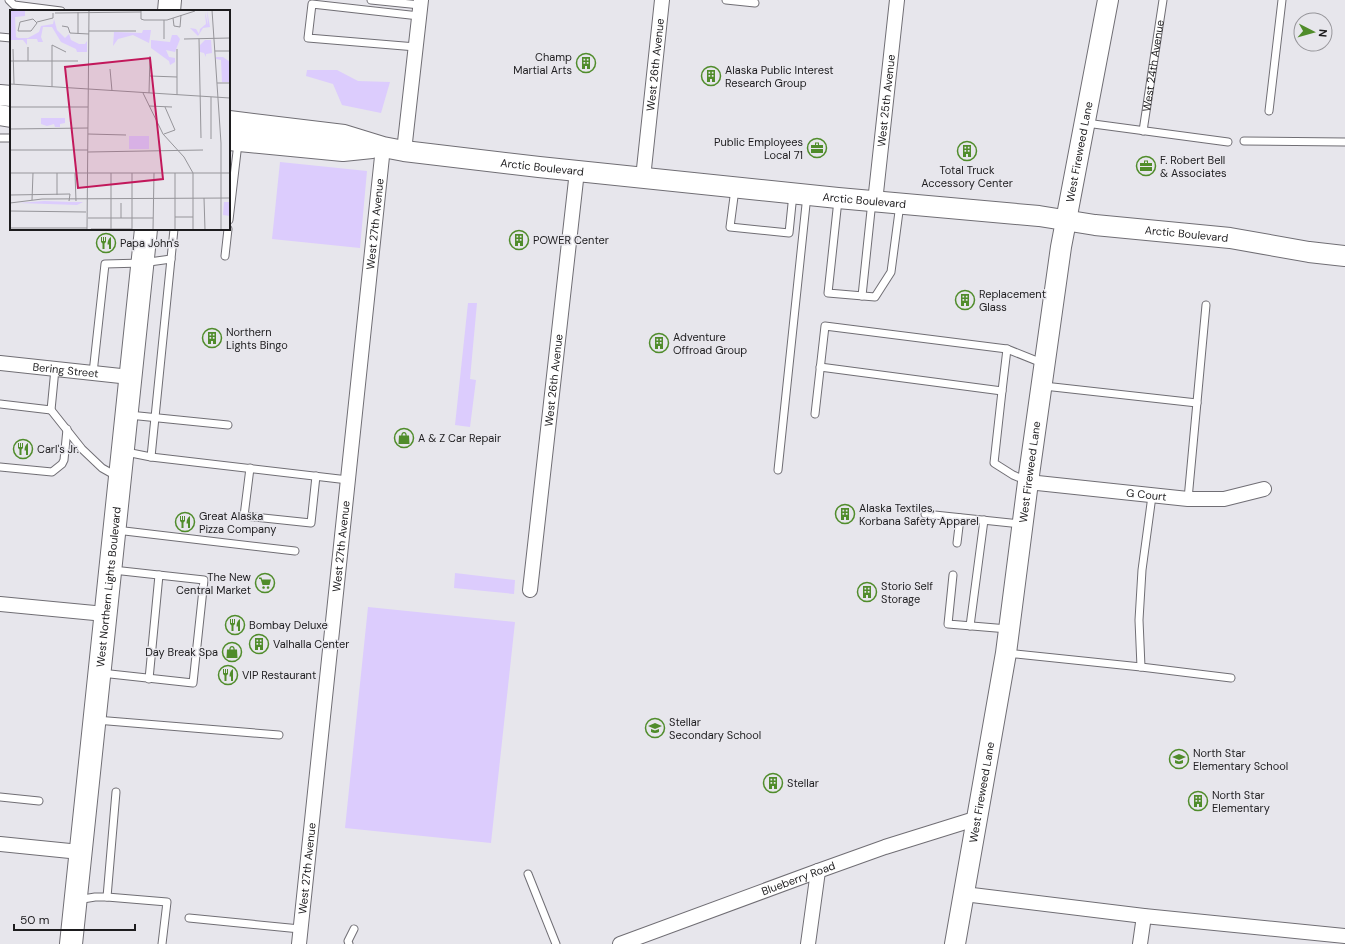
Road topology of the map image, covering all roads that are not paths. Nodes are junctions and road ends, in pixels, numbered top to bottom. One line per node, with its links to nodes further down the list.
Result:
1 (9, 0): 12 (lane)
2 (170, 0): 13 (main road)
3 (371, 0): 11 (lane)
4 (662, 0): 33 (street, West 26th Avenue)
5 (726, 0): 10 (lane)
6 (897, 0): 38 (street, West 25th Avenue)
7 (1108, 0): 23 (main road, West Fireweed Lane)
8 (1163, 0): 24 (lane, West 24th Avenue)
9 (1282, 0): 19 (lane)
10 (756, 3)
11 (420, 7): 16 (street); 16 (lane)
12 (53, 10)
13 (169, 10)
14 (0, 37): 15 (lane)
15 (10, 38)
16 (416, 47): 30 (street)
17 (0, 95): 18 (main road)
18 (10, 96)
19 (1269, 110)
20 (0, 115): 21 (main road)
21 (10, 116)
22 (230, 121): 29 (main road, Arctic Boulevard)
23 (1084, 123): 24 (lane); 40 (main road, West Fireweed Lane)
24 (1143, 131): 27 (lane)
25 (233, 140): 29 (main road, Arctic Boulevard); 31 (lane)
26 (1244, 140): 28 (lane)
27 (1228, 142)
28 (1345, 142)
29 (383, 147): 30 (main road, Arctic Boulevard); 74 (street, West 27th Avenue)
30 (404, 151): 32 (main road, Arctic Boulevard)
31 (232, 161): 37 (lane)
32 (577, 171): 33 (main road, Arctic Boulevard); 89 (street, West 26th Avenue)
33 (643, 178): 34 (main road, Arctic Boulevard)
34 (735, 187): 35 (main road, Arctic Boulevard); 35 (lane)
35 (800, 194): 36 (main road, Arctic Boulevard); 71 (lane)
36 (838, 198): 38 (main road, Arctic Boulevard); 48 (lane)
37 (230, 200)
38 (874, 201): 39 (main road, Arctic Boulevard); 48 (lane)
39 (900, 204): 40 (main road, Arctic Boulevard); 48 (lane)
40 (1065, 219): 45 (main road, Arctic Boulevard); 52 (main road, West Fireweed Lane)
41 (146, 230): 47 (main road, West Northern Lights Boulevard)
42 (174, 230): 46 (lane)
43 (228, 230): 44 (lane)
44 (225, 256)
45 (1345, 256)
46 (171, 259): 47 (lane); 64 (lane)
47 (142, 263): 55 (lane); 56 (main road, West Northern Lights Boulevard)
48 (862, 296)
49 (1206, 305): 59 (lane)
50 (1008, 349): 52 (lane); 53 (lane); 58 (lane)
51 (0, 363): 54 (street, Bering Street)
52 (1044, 364): 57 (main road, West Fireweed Lane)
53 (820, 367): 58 (lane); 63 (lane)
54 (55, 369): 55 (street, Bering Street); 61 (lane)
55 (94, 373): 56 (street, Bering Street)
56 (130, 377): 62 (main road, West Northern Lights Boulevard)
57 (1041, 386): 59 (lane); 75 (main road, West Fireweed Lane)
58 (1002, 391): 75 (lane)
59 (1197, 403): 78 (lane)
60 (0, 404): 61 (lane)
61 (51, 410): 66 (lane)
62 (126, 414): 64 (lane); 67 (main road, West Northern Lights Boulevard)
63 (815, 414)
64 (155, 417): 65 (lane); 68 (lane)
65 (228, 425)
66 (67, 429): 69 (lane); 73 (lane)
67 (122, 452): 68 (lane); 73 (main road, West Northern Lights Boulevard)
68 (151, 457): 70 (lane)
69 (0, 467)
70 (250, 468): 72 (lane); 72 (lane)
71 (778, 470)
72 (316, 476): 74 (lane)
73 (120, 478): 83 (main road, West Northern Lights Boulevard)
74 (348, 480): 114 (street, West 27th Avenue)
75 (1028, 482): 77 (street, G Court); 82 (main road, West Fireweed Lane)
76 (1264, 488): 78 (street, G Court)
77 (1152, 496): 78 (street, G Court); 95 (lane)
78 (1188, 500)
79 (925, 514): 80 (lane)
80 (960, 518): 81 (lane); 84 (lane)
81 (984, 520): 82 (lane); 92 (lane)
82 (1023, 524): 93 (main road, West Fireweed Lane)
83 (114, 530): 85 (lane); 86 (main road, West Northern Lights Boulevard)
84 (957, 543)
85 (295, 551)
86 (110, 570): 87 (lane); 91 (main road, West Northern Lights Boulevard)
87 (159, 575): 98 (lane); 98 (lane)
88 (953, 575): 92 (lane)
89 (530, 590)
90 (0, 604): 91 (street)
91 (105, 614): 96 (main road, West Northern Lights Boulevard)
92 (970, 626): 93 (lane)
93 (1009, 629): 94 (main road, West Fireweed Lane)
94 (1006, 652): 95 (lane); 104 (main road, West Fireweed Lane)
95 (1141, 667): 97 (lane)
96 (99, 673): 98 (lane); 99 (main road, West Northern Lights Boulevard)
97 (1231, 678)
98 (149, 679)
99 (94, 720): 100 (lane); 106 (main road, West Northern Lights Boulevard)
100 (279, 735)
101 (116, 792): 110 (lane)
102 (0, 797): 103 (lane)
103 (39, 801)
104 (978, 818): 107 (street, Blueberry Road); 109 (main road, West Fireweed Lane)
105 (0, 844): 106 (street)
106 (80, 852): 111 (main road, West Northern Lights Boulevard)
107 (818, 871): 122 (street, Blueberry Road); 123 (street)
108 (528, 874): 121 (lane)
109 (964, 894): 112 (street); 124 (main road, West Fireweed Lane)
110 (107, 897): 111 (lane); 118 (lane)
111 (75, 900): 117 (main road, West Northern Lights Boulevard)
112 (1144, 916): 116 (street); 125 (street)
113 (189, 918): 114 (lane)
114 (300, 929): 119 (street, West 27th Avenue)
115 (354, 929): 120 (lane)
116 (1345, 936)
117 (71, 944)
118 (162, 944)
119 (299, 944)
120 (349, 944)
121 (556, 944)
122 (620, 944)
123 (808, 944)
124 (955, 944)
125 (1142, 944)

